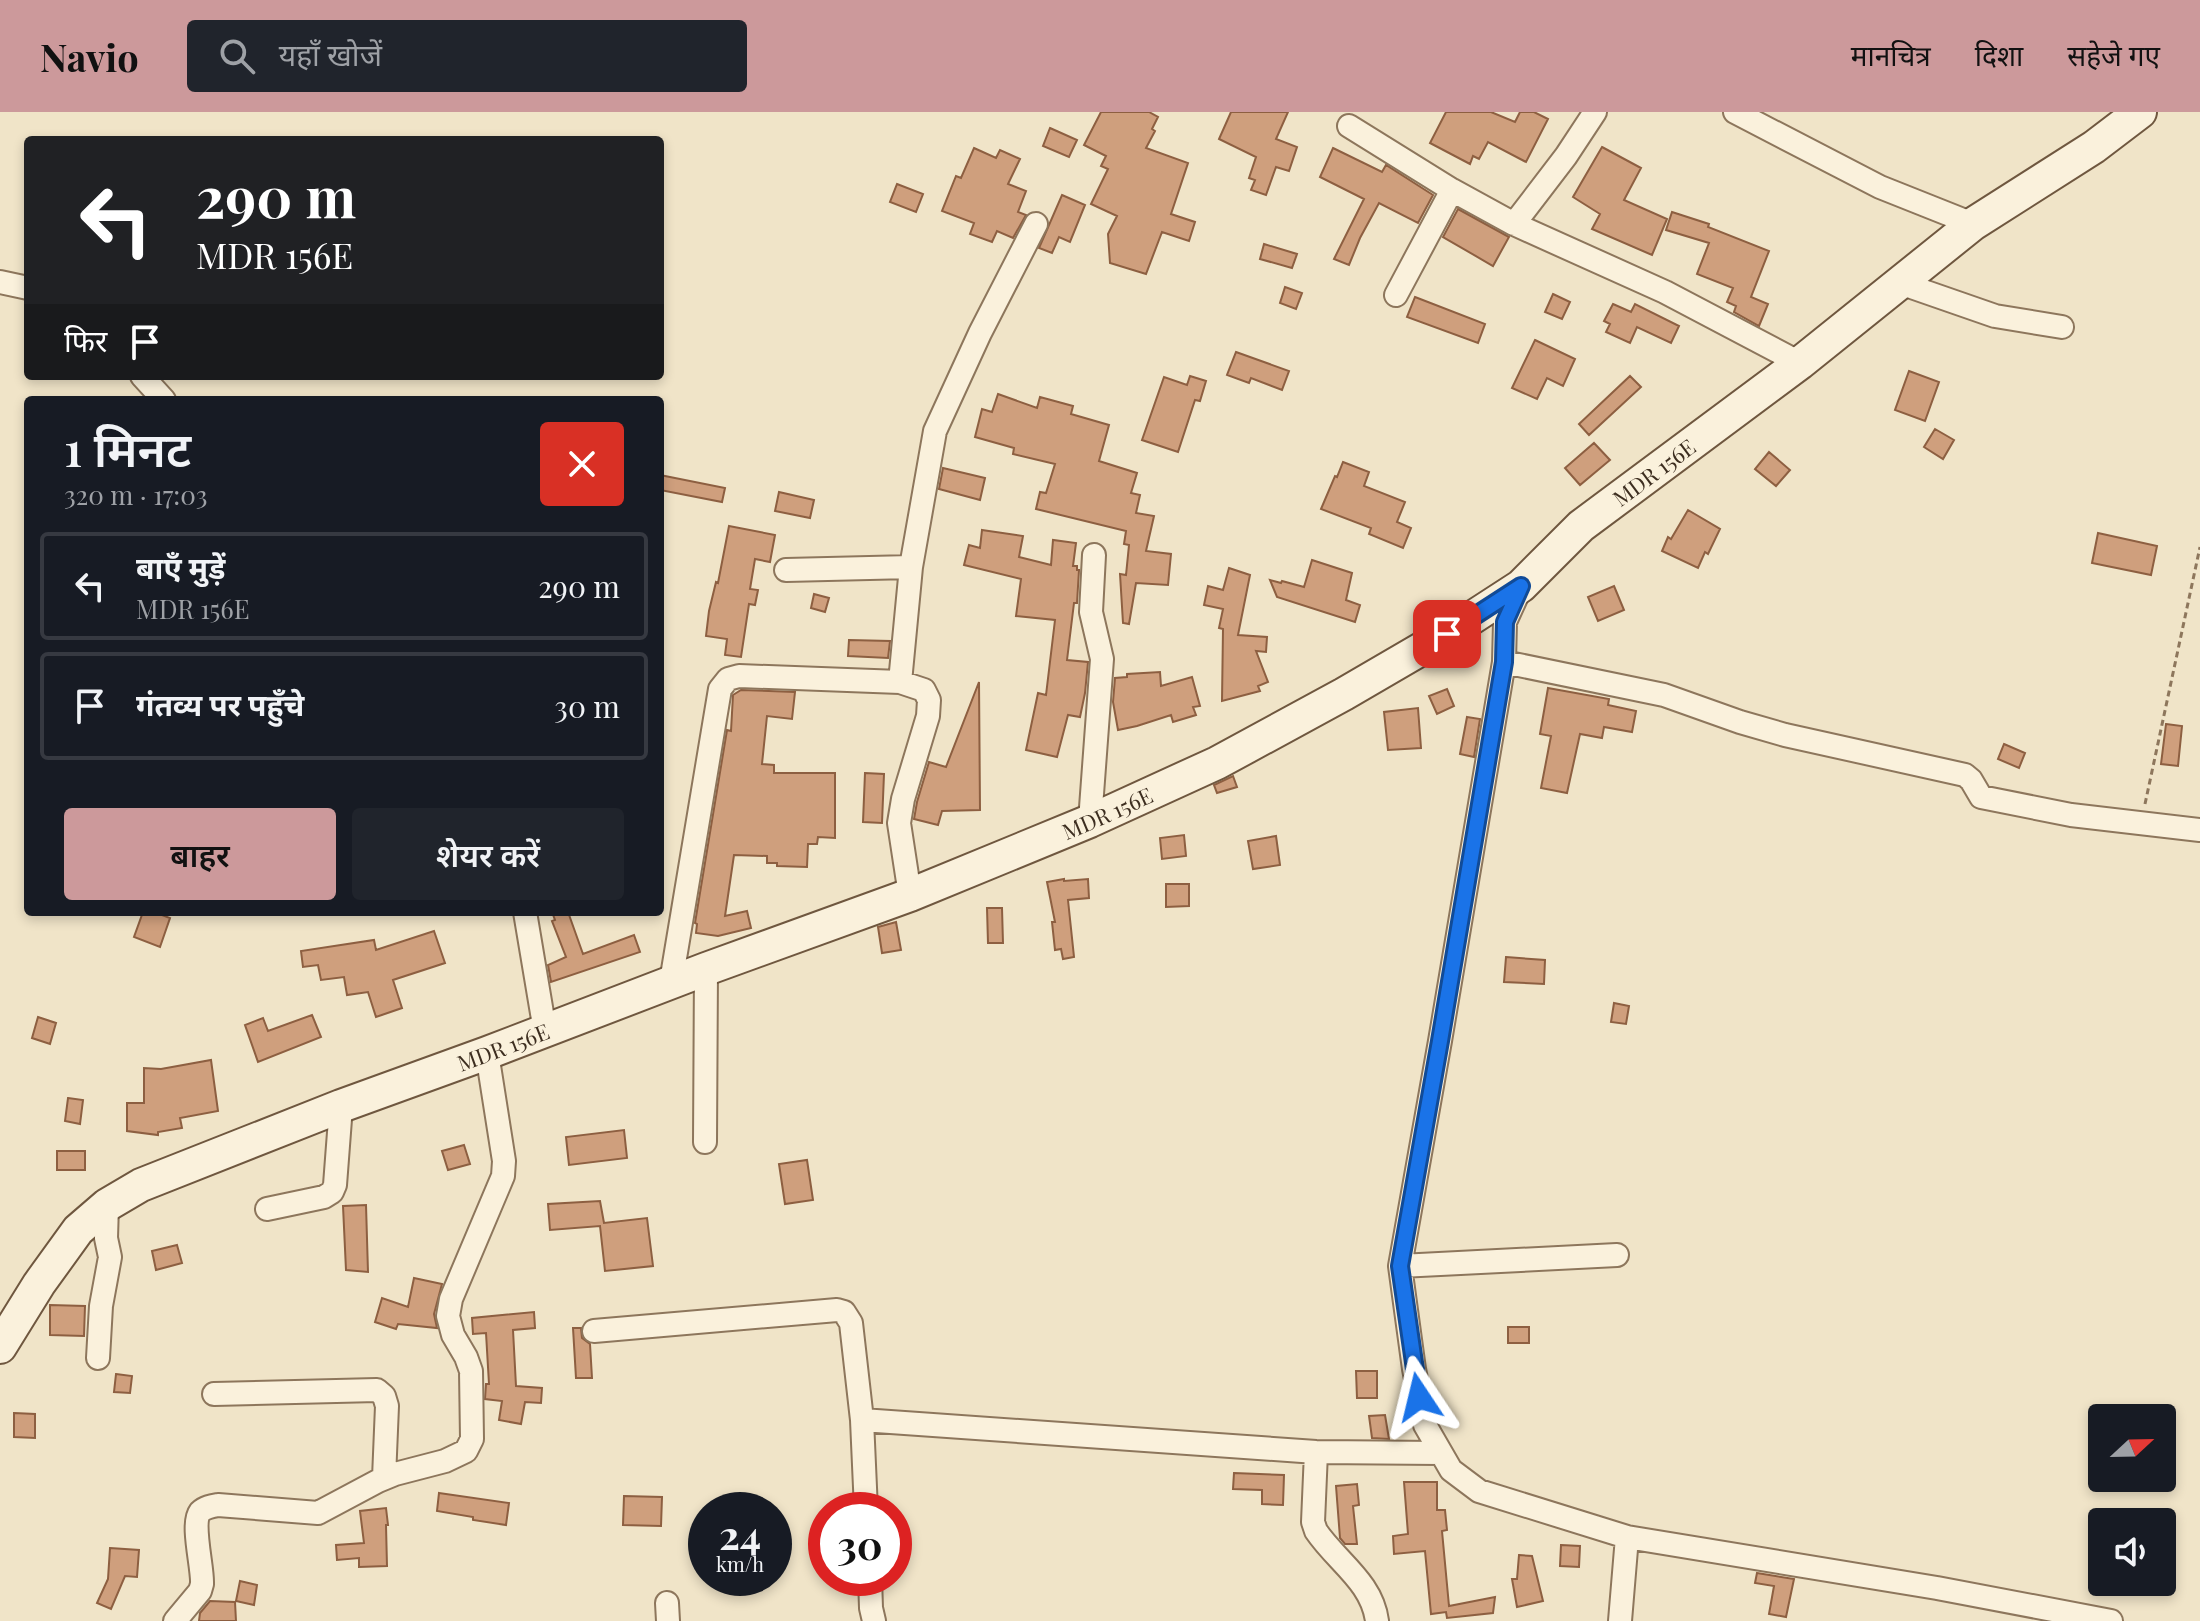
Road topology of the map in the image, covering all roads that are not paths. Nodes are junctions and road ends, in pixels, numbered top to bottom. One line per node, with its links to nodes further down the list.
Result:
1 (1595, 112): 7 (street)
2 (1735, 112): 8 (street)
3 (2140, 112): 8 (main road, MDR 156E)
4 (1349, 126): 5 (street)
5 (1452, 190): 7 (street); 12 (street)
6 (1036, 224): 18 (street)
7 (1514, 224): 14 (street)
8 (1973, 224): 10 (main road, MDR 156E)
9 (0, 282): 11 (street)
10 (1900, 283): 13 (street); 14 (main road, MDR 156E)
11 (24, 287)
12 (1396, 295)
13 (2062, 327)
14 (1800, 363): 20 (main road, MDR 156E)
15 (146, 380): 16 (street)
16 (160, 396)
17 (1094, 555): 23 (street)
18 (911, 567): 19 (street); 22 (street)
19 (786, 570)
20 (1521, 586): 21 (street); 23 (main road, MDR 156E)
21 (1504, 662): 24 (street); 36 (street)
22 (900, 682): 25 (street); 28 (street)
23 (1090, 821): 25 (main road, MDR 156E)
24 (2200, 830)
25 (910, 895): 27 (main road, MDR 156E)
26 (526, 916): 29 (street)
27 (706, 969): 28 (main road, MDR 156E); 32 (street)
28 (671, 982): 29 (main road, MDR 156E)
29 (545, 1031): 30 (main road, MDR 156E)
30 (487, 1053): 31 (main road, MDR 156E); 44 (street)
31 (341, 1106): 33 (main road, MDR 156E); 34 (street)
32 (705, 1142)
33 (107, 1205): 38 (main road, MDR 156E); 39 (street)
34 (267, 1209)
35 (1617, 1255): 36 (street)
36 (1400, 1266): 43 (street)
37 (594, 1331): 41 (street)
38 (0, 1347)
39 (98, 1358)
40 (214, 1394): 44 (street)
41 (862, 1420): 42 (street); 45 (street)
42 (1316, 1452): 43 (street); 50 (street)
43 (1441, 1453): 46 (street)
44 (384, 1478): 48 (street)
45 (865, 1492)
46 (1627, 1537): 51 (street); 52 (street)
47 (871, 1596): 49 (street)
48 (175, 1621)
49 (874, 1621)
50 (1377, 1621)
51 (1620, 1621)
52 (2111, 1621)

